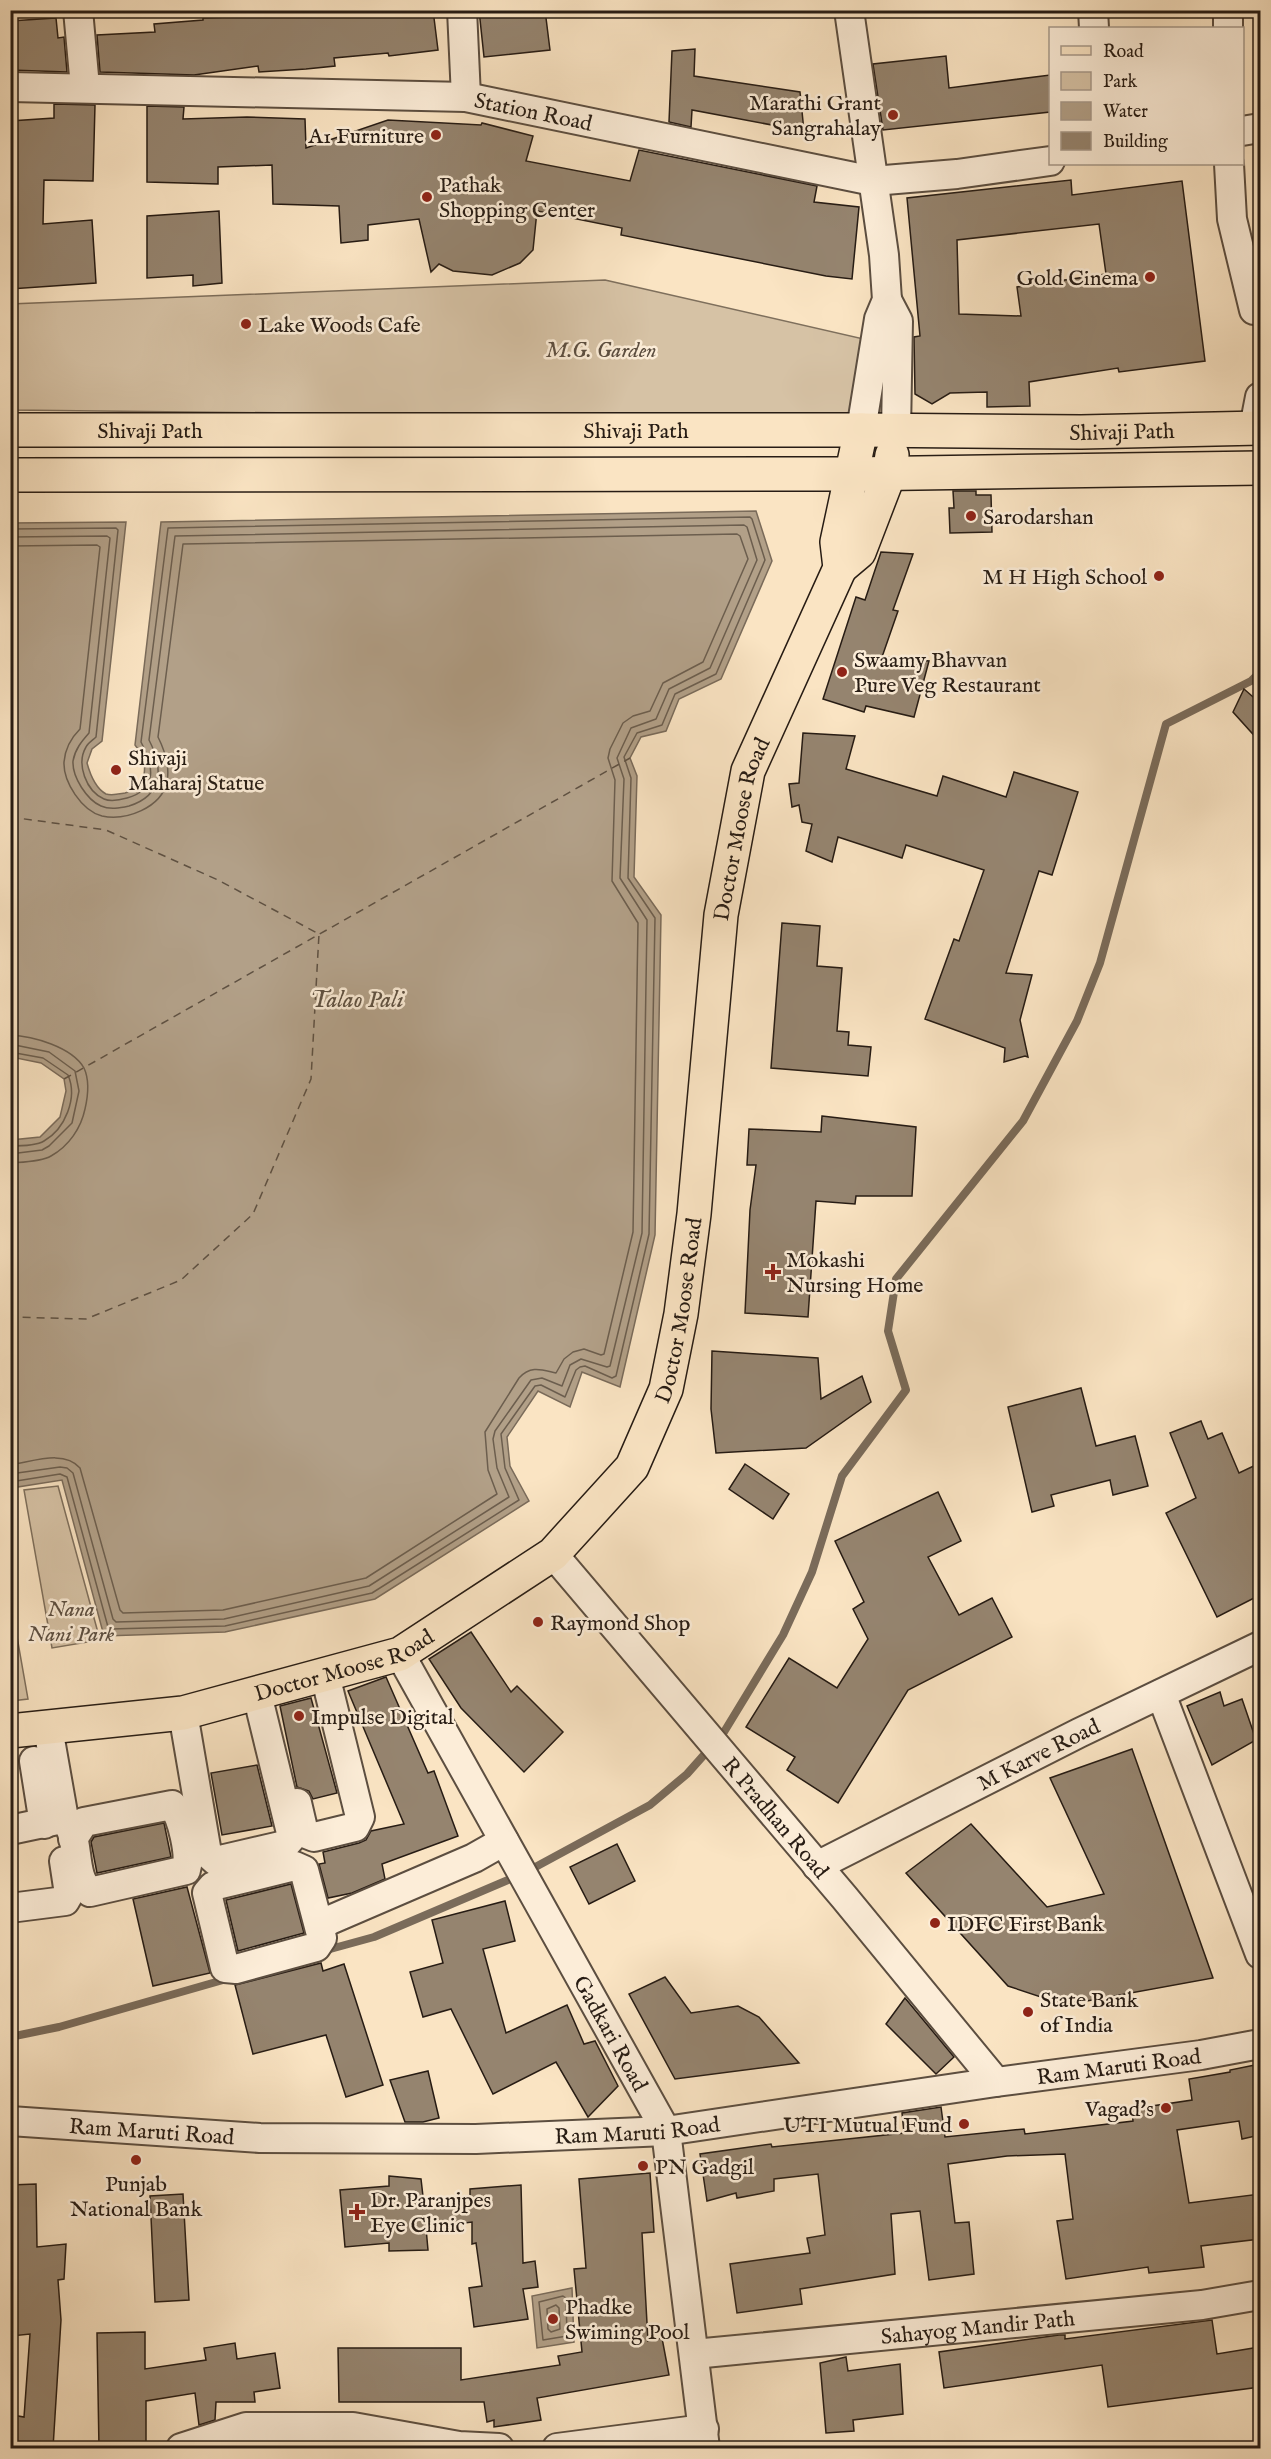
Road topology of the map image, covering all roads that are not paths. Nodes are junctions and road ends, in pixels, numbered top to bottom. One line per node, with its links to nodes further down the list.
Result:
1 (78, 10): 9 (street)
2 (462, 10): 10 (street)
3 (849, 10): 15 (street)
4 (1093, 10): 6 (street)
5 (1228, 10): 7 (street)
6 (1094, 27)
7 (1228, 27)
8 (10, 87): 9 (street, Station Road)
9 (85, 87): 10 (street, Station Road)
10 (466, 97): 15 (street, Station Road)
11 (1260, 128): 12 (street)
12 (1244, 131)
13 (1049, 161): 15 (street, Station Road)
14 (1229, 165): 17 (street)
15 (873, 181): 16 (street)
16 (887, 300): 20 (street); 21 (street)
17 (1254, 310)
18 (1258, 418): 21 (main road, Shivaji Path)
19 (10, 430): 20 (main road, Shivaji Path)
20 (861, 430): 21 (main road, Shivaji Path); 23 (main road, Doctor Moose Road)
21 (896, 431): 24 (main road)
22 (1260, 468): 24 (main road, Shivaji Path)
23 (851, 474): 24 (main road, Shivaji Path); 25 (main road, Shivaji Path); 26 (main road, Doctor Moose Road)
24 (889, 474): 26 (main road)
25 (10, 475)
26 (840, 568): 27 (main road, Doctor Moose Road)
27 (553, 1554): 29 (main road, Doctor Moose Road); 40 (street, R Pradhan Road)
28 (1260, 1646): 32 (street, M Karve Road)
29 (400, 1654): 30 (main road, Doctor Moose Road); 37 (street, Gadkari Road)
30 (325, 1675): 31 (main road, Doctor Moose Road); 31 (street)
31 (264, 1692): 33 (main road, Doctor Moose Road); 33 (street)
32 (1161, 1694): 40 (street, M Karve Road); 42 (street)
33 (183, 1713): 34 (main road, Doctor Moose Road)
34 (29, 1729): 36 (street)
35 (10, 1830): 36 (street)
36 (60, 1831): 38 (street); 41 (street)
37 (504, 1841): 39 (street); 46 (street, Gadkari Road)
38 (10, 1848)
39 (306, 1849)
40 (818, 1866): 44 (street, R Pradhan Road)
41 (10, 1908)
42 (1260, 1954)
43 (1260, 2044): 44 (street, Ram Maruti Road)
44 (996, 2082): 46 (street, Ram Maruti Road)
45 (10, 2121): 46 (street, Ram Maruti Road)
46 (666, 2131): 48 (street, Gadkari Road)
47 (1260, 2295): 48 (street, Sahayog Mandir Path)
48 (694, 2354): 49 (street, Gadkari Road)
49 (704, 2439): 52 (street)
50 (181, 2448): 51 (street)
51 (499, 2448)
52 (557, 2448)

